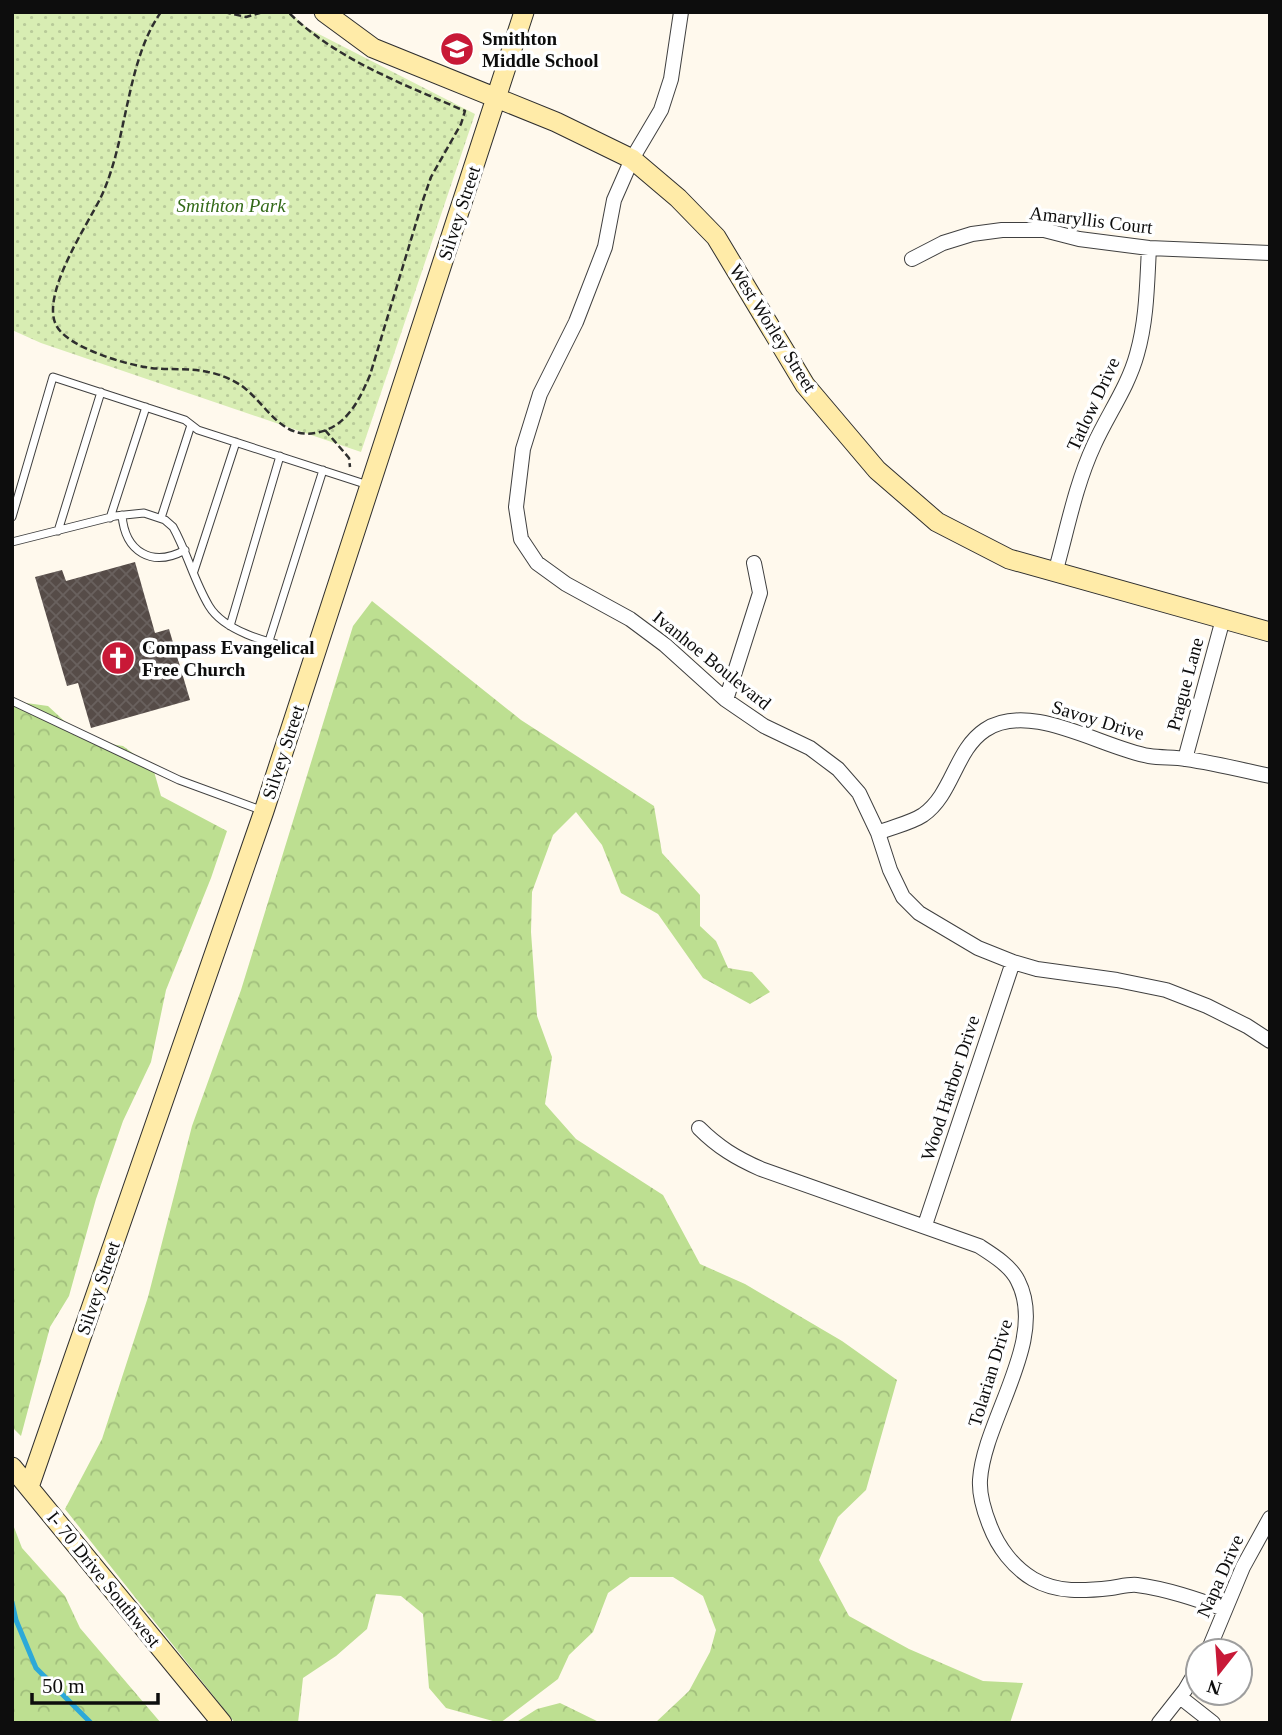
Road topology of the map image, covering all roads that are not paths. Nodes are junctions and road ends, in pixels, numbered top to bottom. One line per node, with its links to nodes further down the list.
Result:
1 (324, 12): 4 (street, West Worley Street)
2 (524, 12): 4 (street, Silvey Street)
3 (681, 12): 5 (street, Ivanhoe Boulevard)
4 (496, 98): 5 (street, West Worley Street); 15 (street, Silvey Street)
5 (632, 159): 25 (street, West Worley Street); 31 (street, Ivanhoe Boulevard)
6 (1149, 248): 7 (street, Amaryllis Court); 8 (street, Amaryllis Court); 25 (street, Tatlow Drive)
7 (1270, 253)
8 (912, 259)
9 (101, 392): 10 (lane); 17 (lane); 20 (lane)
10 (146, 407): 11 (lane); 18 (lane)
11 (191, 425): 12 (lane); 19 (lane)
12 (236, 442): 13 (lane); 24 (lane)
13 (280, 456): 14 (lane); 27 (lane)
14 (323, 470): 15 (lane); 29 (lane)
15 (372, 476): 30 (street, Silvey Street)
16 (122, 515): 18 (lane); 19 (lane); 22 (lane)
17 (12, 517)
18 (110, 518): 20 (lane)
19 (161, 518): 22 (lane)
20 (58, 531): 21 (lane)
21 (12, 542)
22 (185, 550): 24 (lane)
23 (754, 563): 31 (street)
24 (194, 572): 27 (lane)
25 (1055, 573): 26 (street, West Worley Street)
26 (1223, 619): 28 (street, West Worley Street); 33 (street, Prague Lane)
27 (230, 626): 29 (lane)
28 (1270, 632)
29 (269, 641): 30 (lane)
30 (314, 654): 35 (street, Silvey Street)
31 (726, 700): 36 (street, Ivanhoe Boulevard)
32 (12, 701): 35 (lane)
33 (1185, 759): 34 (street, Savoy Drive); 36 (street, Savoy Drive)
34 (1270, 776)
35 (264, 811): 42 (street, Silvey Street)
36 (878, 833): 37 (street, Ivanhoe Boulevard)
37 (1013, 962): 38 (street, Ivanhoe Boulevard); 40 (street, Wood Harbor Drive)
38 (1270, 1041)
39 (699, 1128): 40 (street, Tolarian Drive)
40 (925, 1225): 44 (street, Tolarian Drive)
41 (12, 1468): 42 (street, I- 70 Drive Southwest)
42 (29, 1487): 48 (street, I- 70 Drive Southwest)
43 (1270, 1518): 44 (street, Napa Drive)
44 (1224, 1609): 45 (street, Napa Drive)
45 (1213, 1637)
46 (1184, 1691): 47 (street)
47 (1180, 1697): 49 (street); 50 (street)
48 (222, 1723)
49 (1159, 1723)
50 (1213, 1723)

